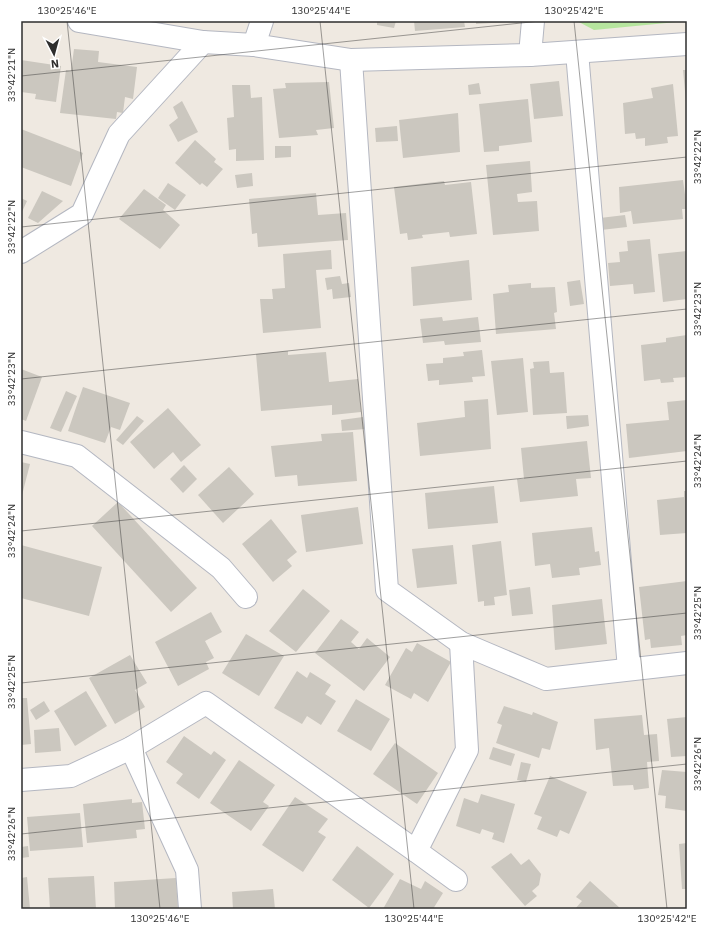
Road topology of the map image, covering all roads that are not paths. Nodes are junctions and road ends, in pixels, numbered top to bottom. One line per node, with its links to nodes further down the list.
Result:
1 (80, 21): 4 (street)
2 (262, 21): 6 (street)
3 (534, 21): 8 (street)
4 (202, 42): 6 (street); 10 (street)
5 (687, 44): 7 (street)
6 (254, 45): 9 (street)
7 (577, 52): 8 (street); 15 (street)
8 (530, 55): 9 (street)
9 (350, 60): 13 (street)
10 (21, 252)
11 (21, 442): 12 (street)
12 (246, 598)
13 (461, 643): 15 (street); 18 (street)
14 (687, 663): 15 (street)
15 (629, 669)
16 (131, 748): 17 (street); 18 (street); 20 (street)
17 (21, 780)
18 (416, 851): 19 (street)
19 (456, 880)
20 (190, 909)

